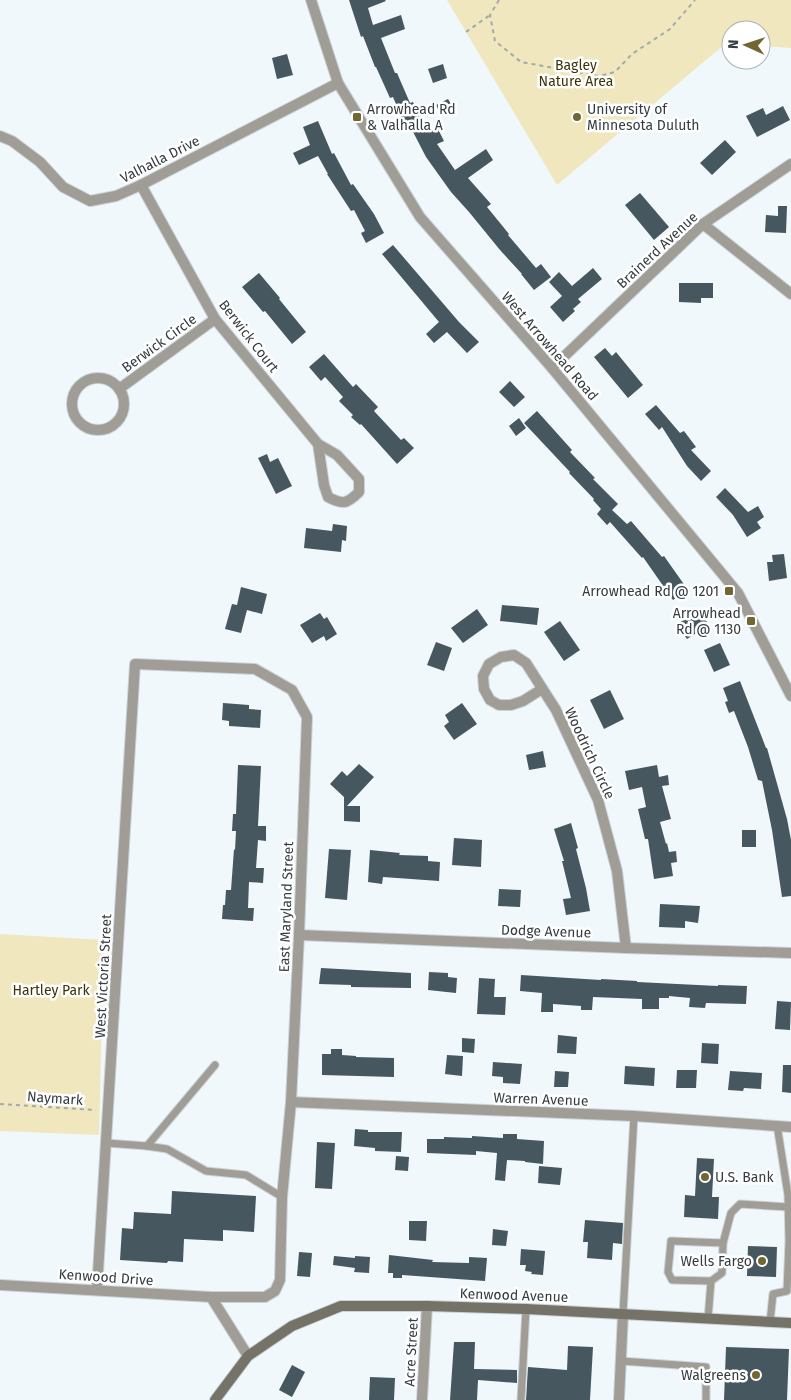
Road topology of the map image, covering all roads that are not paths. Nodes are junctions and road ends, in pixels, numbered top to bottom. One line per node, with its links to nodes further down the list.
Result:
1 (311, 0): 2 (street, West Arrowhead Road)
2 (338, 83): 5 (street, Valhalla Drive); 9 (street, West Arrowhead Road)
3 (0, 136): 5 (street, Valhalla Drive)
4 (791, 164): 6 (street, Brainerd Avenue)
5 (141, 185): 8 (street, Berwick Court)
6 (703, 224): 7 (street); 9 (street, Brainerd Avenue)
7 (791, 294)
8 (216, 320): 10 (street, Berwick Circle); 11 (street, Berwick Court)
9 (552, 368): 14 (street, West Arrowhead Road)
10 (119, 389): 10 (street, Berwick Circle)
11 (318, 444): 11 (street, Berwick Court)
12 (135, 664): 15 (street, East Maryland Street); 23 (street, West Victoria Street)
13 (542, 689): 13 (street, Woodrich Circle); 16 (street, Woodrich Circle)
14 (791, 696)
15 (299, 935): 16 (street, Dodge Avenue); 19 (street, East Maryland Street)
16 (626, 948): 17 (street, Dodge Avenue)
17 (791, 953)
18 (215, 1065): 24 (lane)
19 (291, 1102): 20 (street, Warren Avenue); 25 (street, East Maryland Street)
20 (634, 1116): 21 (street, Warren Avenue); 35 (lane)
21 (776, 1125): 22 (street, Warren Avenue); 26 (lane)
22 (791, 1126)
23 (106, 1143): 24 (lane); 30 (street, West Victoria Street)
24 (147, 1146): 25 (lane)
25 (282, 1197): 31 (street, East Maryland Street)
26 (788, 1207): 27 (lane); 37 (lane)
27 (723, 1243): 28 (lane); 28 (lane)
28 (712, 1280): 36 (lane)
29 (0, 1284): 30 (street, Kenwood Drive)
30 (98, 1290): 32 (street, Kenwood Drive)
31 (275, 1291): 32 (street, Kenwood Drive)
32 (211, 1297): 39 (street)
33 (427, 1306): 34 (main road, Kenwood Avenue); 39 (main road, Kenwood Avenue); 42 (street, Acre Street)
34 (526, 1309): 35 (main road, Kenwood Avenue); 43 (lane)
35 (623, 1314): 36 (main road, Kenwood Avenue); 40 (street)
36 (708, 1319): 37 (main road, Kenwood Avenue)
37 (770, 1322): 38 (main road, Kenwood Avenue)
38 (791, 1323)
39 (248, 1356): 41 (main road, Kenwood Avenue)
40 (621, 1361): 44 (street); 45 (lane)
41 (215, 1400)
42 (422, 1400)
43 (521, 1400)
44 (618, 1400)
45 (706, 1400)

